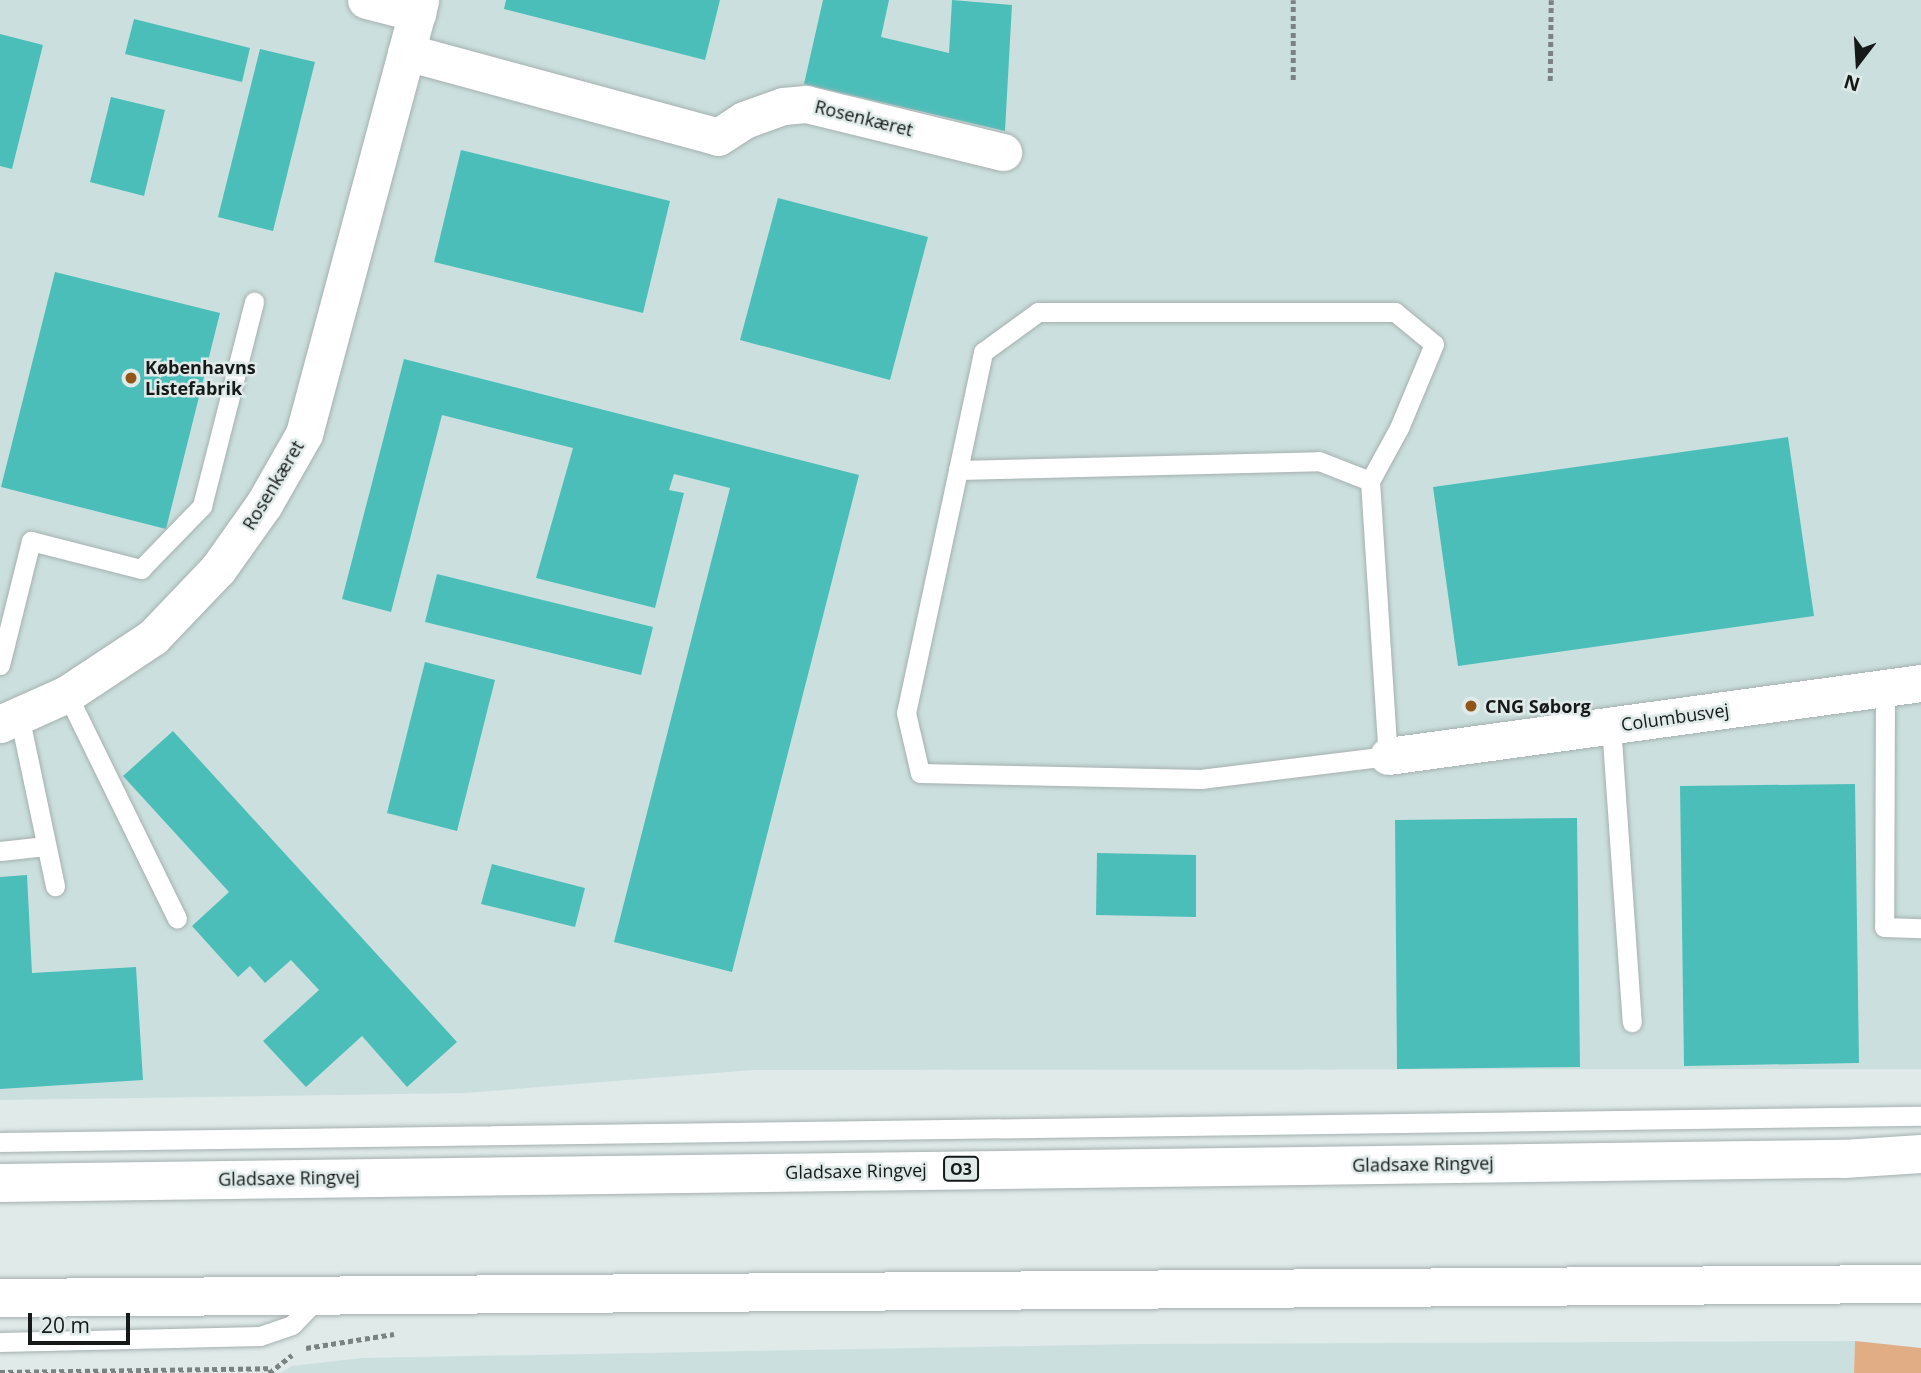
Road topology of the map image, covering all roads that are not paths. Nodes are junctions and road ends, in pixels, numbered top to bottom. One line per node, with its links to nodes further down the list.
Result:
1 (366, 0): 2 (street)
2 (419, 6): 3 (street, Rosenkæret)
3 (406, 52): 4 (street, Rosenkæret); 11 (street, Rosenkæret)
4 (1003, 152)
5 (254, 302): 8 (lane)
6 (958, 470): 7 (lane); 7 (lane); 14 (lane)
7 (1370, 481): 14 (lane)
8 (0, 665)
9 (1921, 683): 10 (street, Columbusvej)
10 (1885, 688): 13 (street, Columbusvej); 19 (lane)
11 (67, 694): 12 (street, Rosenkæret); 18 (lane)
12 (10, 720): 15 (lane)
13 (1611, 725): 14 (street, Columbusvej); 20 (lane)
14 (1388, 756)
15 (46, 846): 16 (lane); 17 (lane)
16 (0, 850)
17 (55, 886)
18 (177, 919)
19 (1921, 928)
20 (1632, 1022)
21 (1921, 1115): 22 (lane)
22 (0, 1142)
23 (1921, 1154): 24 (main road, Gladsaxe Ringvej / O3)
24 (0, 1183)
25 (1921, 1284): 26 (main road)
26 (322, 1294): 27 (main road); 28 (lane)
27 (0, 1298)
28 (0, 1342)

